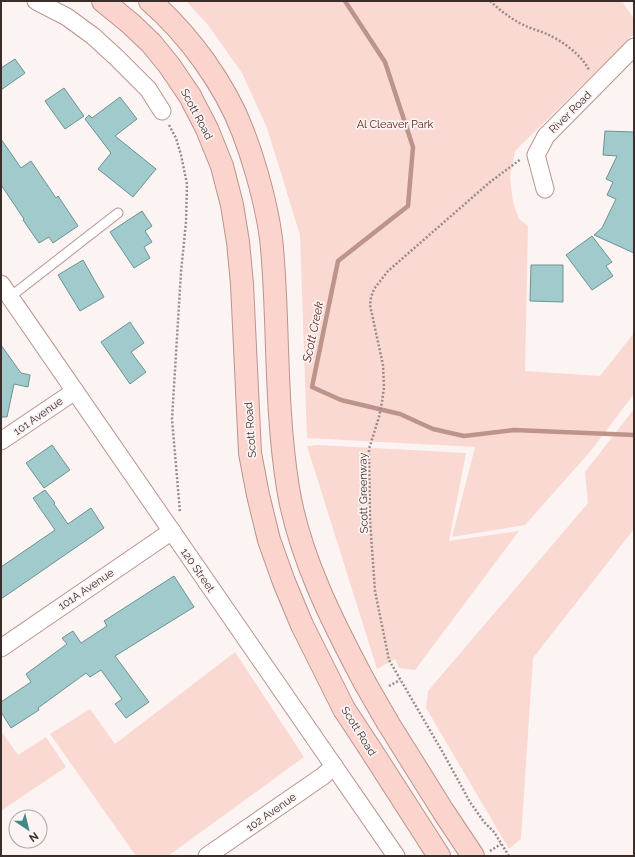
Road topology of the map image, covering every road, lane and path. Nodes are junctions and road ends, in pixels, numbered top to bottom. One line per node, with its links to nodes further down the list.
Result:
1 (36, 1): 7 (street)
2 (103, 1): 24 (main road, Scott Road, bridge)
3 (150, 1): 21 (main road, bridge)
4 (490, 1): 6 (path)
5 (634, 47): 9 (street, River Road)
6 (592, 74)
7 (162, 111): 14 (path)
8 (516, 162): 17 (path, Scott Greenway)
9 (545, 190)
10 (118, 213): 11 (lane)
11 (6, 291): 12 (street, 120 Street)
12 (75, 391): 13 (street, 101 Avenue); 15 (street, 120 Street)
13 (1, 441)
14 (180, 515)
15 (172, 531): 16 (street, 101A Avenue); 19 (street, 120 Street)
16 (1, 648)
17 (400, 680): 18 (path); 20 (path, Scott Greenway)
18 (390, 686)
19 (334, 766): 22 (street, 102 Avenue); 23 (street, 120 Street)
20 (501, 844): 21 (path); 25 (path, Scott Greenway)
21 (481, 854)
22 (207, 856)
23 (396, 856)
24 (439, 856)
25 (509, 856)

